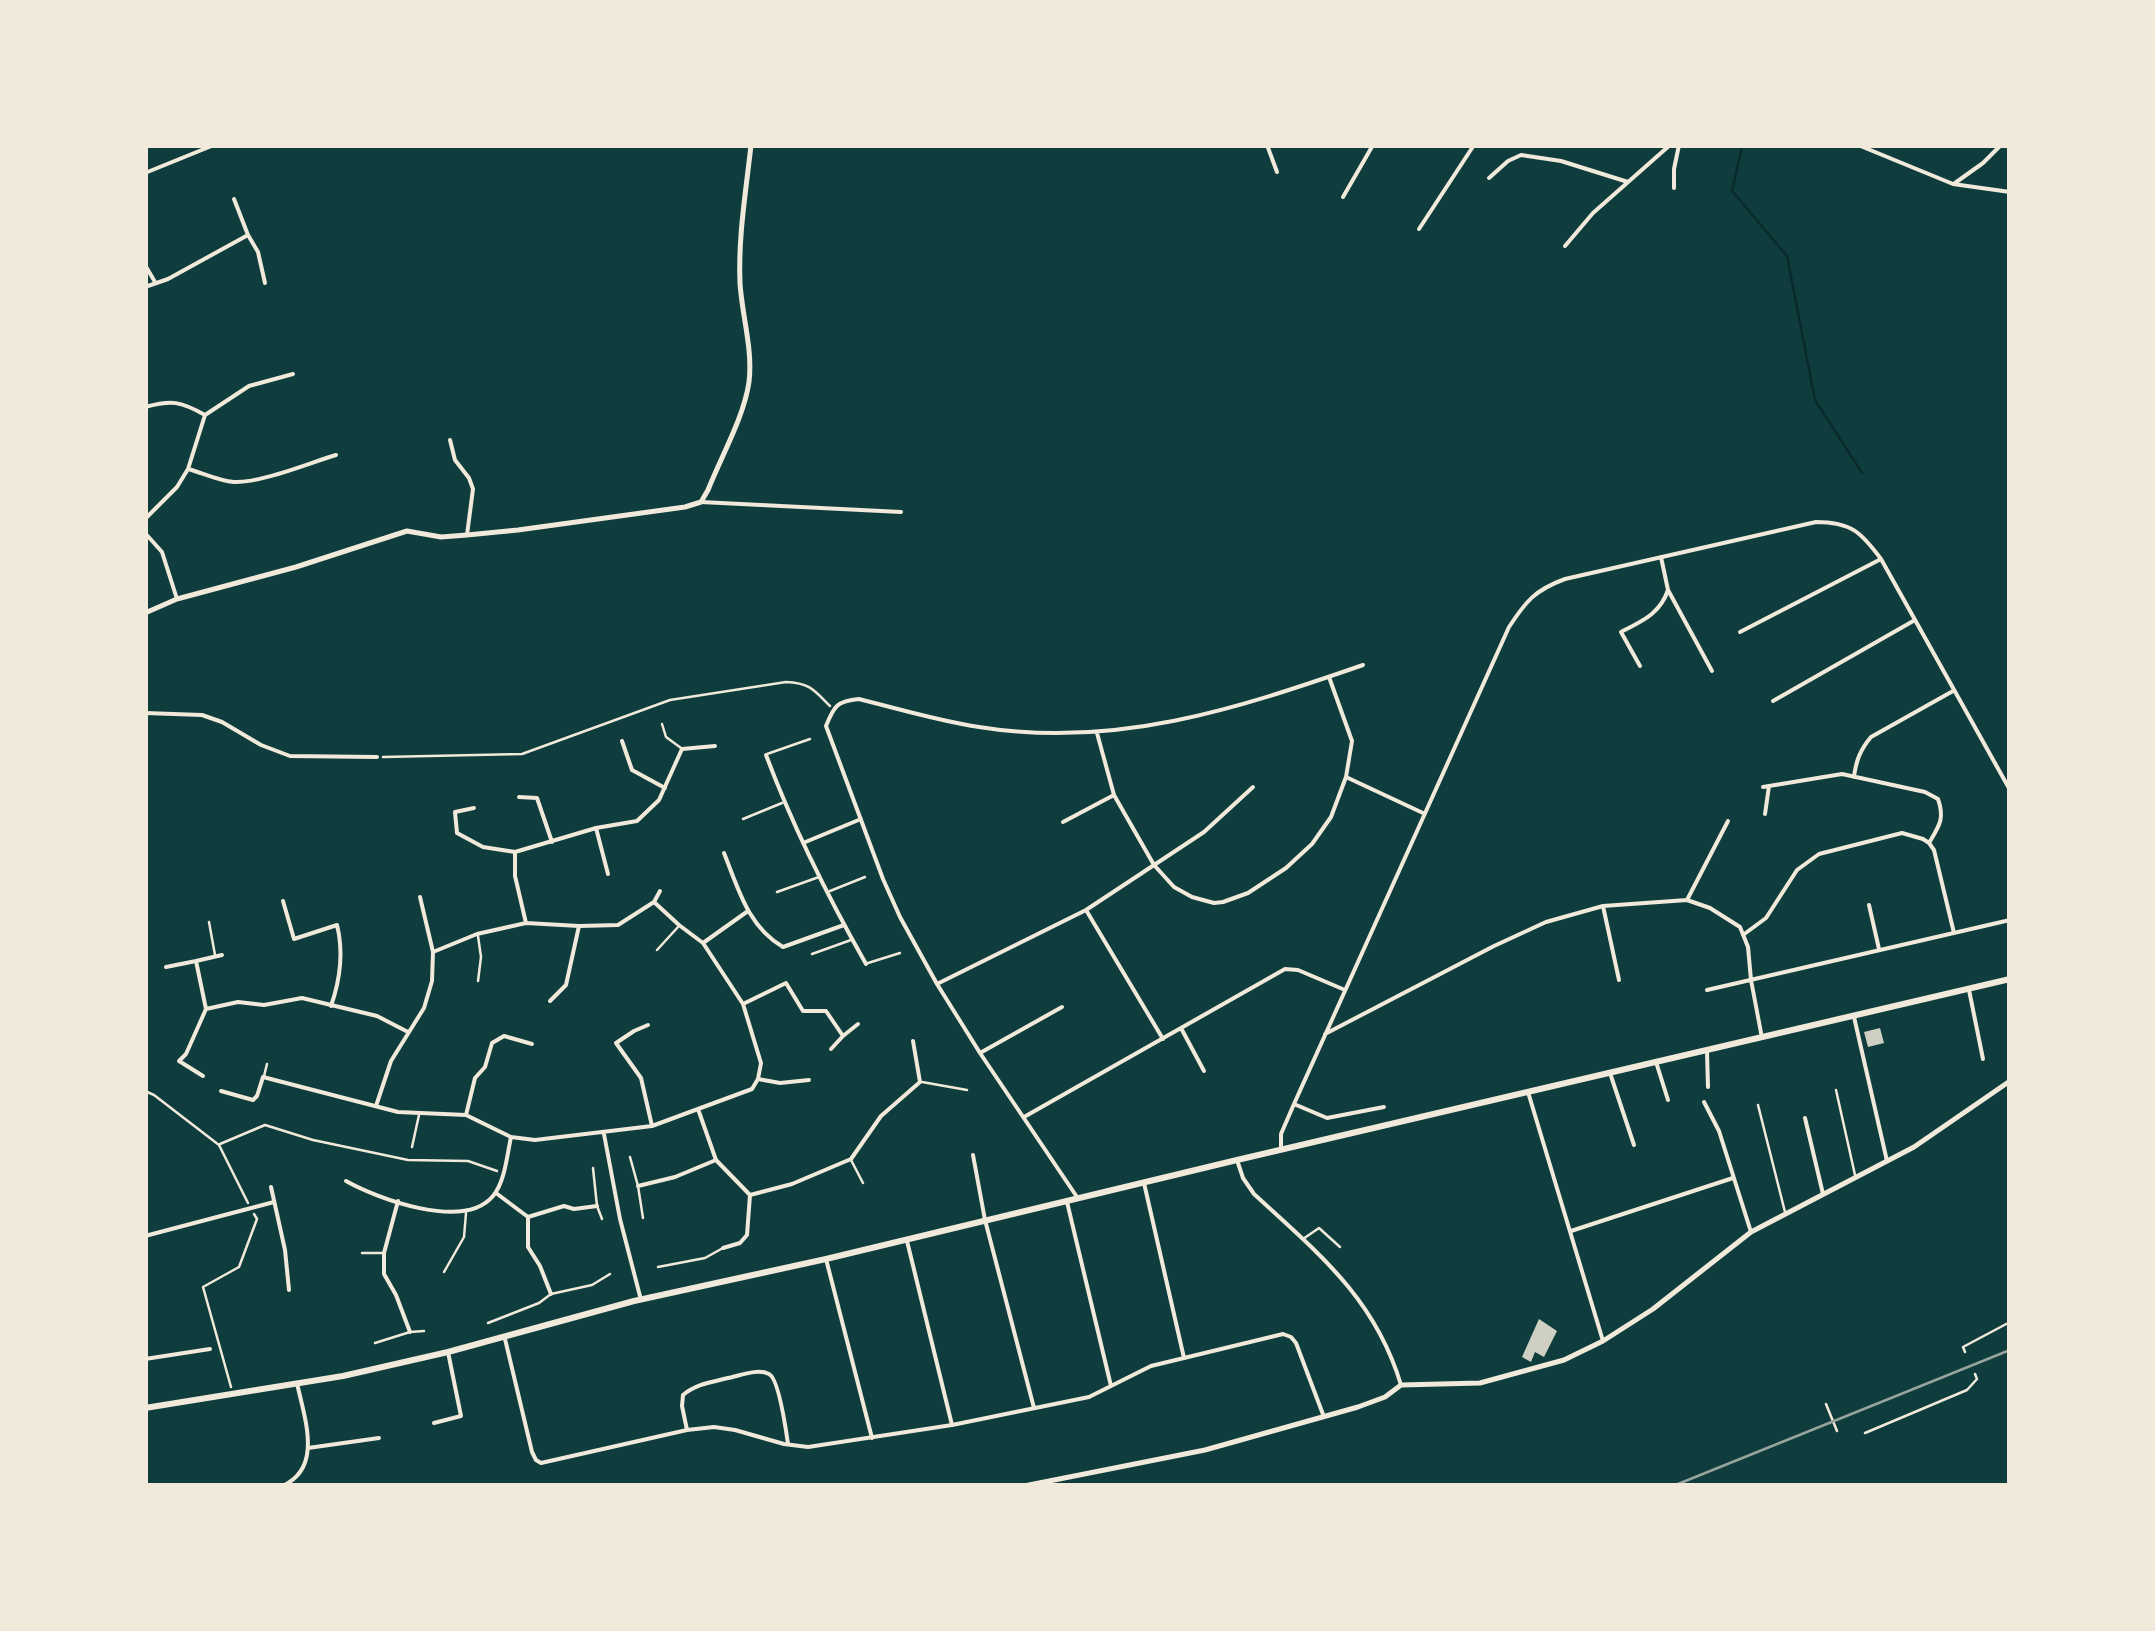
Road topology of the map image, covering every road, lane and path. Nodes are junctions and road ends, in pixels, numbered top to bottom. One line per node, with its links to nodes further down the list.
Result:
1 (214, 145): 10 (street)
2 (751, 145): 33 (street)
3 (1267, 145): 11 (street)
4 (1374, 145): 18 (street)
5 (1474, 145): 20 (street)
6 (1670, 145): 14 (street)
7 (1680, 145): 16 (street)
8 (1858, 145): 15 (street)
9 (2001, 145): 15 (street)
10 (206, 147): 12 (street)
11 (1277, 172)
12 (145, 173)
13 (1489, 178): 14 (street)
14 (1628, 182): 22 (street)
15 (1953, 184): 17 (street)
16 (1674, 188)
17 (2010, 192)
18 (1344, 197)
19 (234, 199): 21 (street)
20 (1419, 229)
21 (248, 235): 24 (street); 25 (street)
22 (1565, 246)
23 (145, 264): 24 (street)
24 (155, 282): 26 (street)
25 (265, 283)
26 (145, 287)
27 (293, 374): 29 (street)
28 (145, 408): 29 (street)
29 (205, 415): 32 (street)
30 (450, 440): 37 (street)
31 (336, 456): 32 (street)
32 (188, 469): 35 (street)
33 (701, 502): 34 (street); 37 (street)
34 (901, 512)
35 (145, 519)
36 (145, 533): 41 (street)
37 (466, 535): 41 (street)
38 (1661, 557): 39 (street); 40 (street); 70 (street)
39 (1881, 559): 43 (street); 44 (street)
40 (1668, 590): 46 (street); 47 (street)
41 (177, 600): 42 (street)
42 (145, 613)
43 (1915, 620): 49 (street); 50 (street)
44 (1740, 632)
45 (1363, 665): 48 (street)
46 (1640, 666)
47 (1712, 670)
48 (1329, 676): 54 (street); 62 (street)
49 (1953, 692): 61 (street); 65 (street)
50 (1773, 701)
51 (833, 709): 54 (street); 60 (path); 73 (street)
52 (145, 713): 60 (street)
53 (662, 724): 58 (lane)
54 (1097, 733): 66 (street)
55 (810, 738): 59 (lane)
56 (622, 741): 64 (street)
57 (715, 746): 58 (street)
58 (682, 749): 64 (street)
59 (766, 755): 68 (street)
60 (377, 757)
61 (1854, 777): 71 (street); 79 (street)
62 (1346, 778): 70 (street); 82 (street)
63 (1254, 787): 82 (street)
64 (664, 788): 76 (street)
65 (2010, 790)
66 (1114, 795): 75 (street); 82 (street)
67 (519, 798): 77 (street)
68 (784, 802): 72 (lane); 78 (street)
69 (474, 808): 80 (street)
70 (1423, 814): 124 (street)
71 (1764, 814)
72 (743, 819)
73 (861, 819): 78 (street); 122 (street)
74 (1728, 821): 90 (street)
75 (1063, 822)
76 (596, 828): 77 (street); 83 (street)
77 (552, 842): 80 (street)
78 (803, 843): 84 (street)
79 (1929, 843): 103 (street); 105 (street)
80 (515, 852): 99 (street)
81 (724, 852): 96 (street)
82 (1154, 864): 95 (street)
83 (608, 874)
84 (820, 876): 87 (lane); 88 (street)
85 (865, 877): 88 (lane)
86 (660, 891): 92 (street)
87 (777, 892)
88 (828, 892): 100 (street)
89 (420, 898): 110 (street)
90 (1688, 900): 94 (street); 105 (street)
91 (283, 901): 128 (street)
92 (654, 902): 101 (street); 102 (street)
93 (1869, 905): 109 (street)
94 (1603, 906): 119 (street); 136 (street)
95 (1086, 910): 122 (street); 139 (street)
96 (748, 912): 100 (street); 107 (street)
97 (2010, 920): 103 (street)
98 (209, 922): 114 (lane)
99 (526, 923): 101 (street); 104 (street)
100 (844, 925): 106 (street)
101 (579, 926): 126 (street)
102 (679, 926): 107 (street); 108 (lane)
103 (1954, 933): 109 (street)
104 (477, 934): 110 (street); 121 (lane)
105 (1743, 935): 120 (street)
106 (852, 939): 112 (lane); 116 (street)
107 (703, 943): 127 (street)
108 (658, 950)
109 (1880, 950): 120 (street)
110 (433, 952): 135 (street)
111 (900, 953): 116 (lane)
112 (812, 954)
113 (222, 955): 114 (street)
114 (215, 956): 115 (street)
115 (196, 961): 117 (street); 130 (street)
116 (866, 964)
117 (166, 966)
118 (2010, 979): 123 (main road)
119 (1620, 980)
120 (1750, 980): 125 (street); 138 (street)
121 (478, 981)
122 (937, 984): 144 (street)
123 (1968, 989): 131 (main road); 145 (street)
124 (1346, 990): 134 (street); 136 (street)
125 (1707, 990)
126 (550, 1001)
127 (743, 1004): 137 (street); 152 (street)
128 (331, 1006): 130 (street); 135 (street)
129 (1062, 1006): 144 (street)
130 (206, 1009): 150 (street)
131 (1854, 1017): 138 (main road); 185 (street)
132 (858, 1024): 137 (street)
133 (648, 1025): 173 (street)
134 (1181, 1028): 139 (street); 148 (street)
135 (408, 1032): 166 (street)
136 (1325, 1034): 164 (street)
137 (842, 1036): 142 (street)
138 (1762, 1038): 143 (main road)
139 (1162, 1039): 171 (street)
140 (913, 1042): 155 (street)
141 (532, 1044): 170 (street)
142 (832, 1049)
143 (1707, 1050): 146 (main road); 156 (street)
144 (980, 1053): 171 (street)
145 (1983, 1059)
146 (1656, 1062): 149 (main road); 162 (street)
147 (268, 1064): 151 (lane)
148 (1204, 1072)
149 (1610, 1072): 161 (main road); 177 (street)
150 (203, 1076)
151 (264, 1077): 160 (street); 166 (street)
152 (758, 1079): 153 (street); 168 (street)
153 (809, 1080)
154 (2010, 1081): 185 (street)
155 (920, 1082): 157 (lane); 182 (street)
156 (1708, 1087)
157 (968, 1090)
158 (1836, 1090): 188 (lane)
159 (145, 1091): 176 (path)
160 (220, 1091)
161 (1528, 1092): 179 (main road); 210 (street)
162 (1668, 1100)
163 (1704, 1102): 189 (street)
164 (1294, 1104): 167 (street); 179 (street)
165 (1758, 1105): 205 (lane)
166 (376, 1106): 169 (street)
167 (1384, 1107)
168 (698, 1109): 173 (street); 183 (street)
169 (419, 1113): 170 (street); 178 (lane)
170 (466, 1115): 175 (street)
171 (1024, 1117): 198 (street)
172 (1805, 1118): 196 (street)
173 (652, 1126): 174 (street)
174 (604, 1132): 175 (street); 225 (street)
175 (511, 1137): 187 (street)
176 (218, 1144): 187 (path); 203 (path)
177 (1634, 1144)
178 (412, 1147)
179 (1281, 1150): 184 (main road)
180 (973, 1156): 209 (street)
181 (630, 1157): 193 (lane)
182 (850, 1159): 192 (lane); 197 (street)
183 (716, 1160): 193 (street); 197 (street)
184 (1237, 1160): 191 (main road); 214 (street)
185 (1887, 1160): 188 (street)
186 (594, 1168): 202 (lane)
187 (502, 1174): 195 (street)
188 (1856, 1177): 196 (street)
189 (1733, 1178): 210 (street); 211 (street)
190 (346, 1180): 199 (street)
191 (1144, 1182): 198 (main road); 236 (street)
192 (863, 1184)
193 (638, 1186): 207 (lane)
194 (271, 1187): 200 (street)
195 (496, 1193): 204 (street); 206 (street)
196 (1823, 1194): 205 (street)
197 (750, 1195): 216 (street)
198 (1078, 1199): 201 (main road)
199 (398, 1201): 204 (street); 217 (street)
200 (274, 1202): 203 (street); 223 (street)
201 (1066, 1202): 209 (main road); 241 (street)
202 (597, 1206): 206 (street); 208 (lane)
203 (251, 1208): 212 (street); 242 (path)
204 (466, 1211): 221 (lane)
205 (1785, 1214): 211 (street)
206 (528, 1218): 224 (street)
207 (643, 1218)
208 (602, 1219)
209 (984, 1220): 213 (main road); 245 (street)
210 (1570, 1232): 231 (street)
211 (1751, 1232): 231 (street)
212 (145, 1236)
213 (906, 1239): 219 (main road); 248 (street)
214 (1303, 1239): 215 (lane); 240 (street)
215 (1340, 1247)
216 (722, 1248): 220 (lane)
217 (384, 1252): 218 (lane); 229 (street)
218 (362, 1253)
219 (826, 1259): 225 (main road); 253 (street)
220 (658, 1267)
221 (444, 1272)
222 (610, 1274): 224 (lane)
223 (290, 1290)
224 (551, 1294): 227 (lane)
225 (642, 1300): 230 (main road)
226 (2010, 1322): 235 (path)
227 (488, 1323)
228 (424, 1331): 229 (lane)
229 (410, 1332): 232 (lane)
230 (504, 1337): 234 (main road); 249 (street)
231 (1602, 1341): 240 (street)
232 (376, 1343)
233 (210, 1349): 237 (street)
234 (448, 1352): 239 (main road); 247 (street)
235 (1965, 1352)
236 (1184, 1358): 241 (street); 246 (street)
237 (145, 1359)
238 (1975, 1374): 251 (path)
239 (298, 1383): 242 (main road); 255 (street)
240 (1401, 1385): 246 (street)
241 (1110, 1386): 245 (street)
242 (233, 1393): 244 (main road)
243 (1826, 1404): 250 (path)
244 (145, 1408)
245 (1034, 1408): 248 (street)
246 (1324, 1417): 257 (street)
247 (434, 1424)
248 (952, 1426): 253 (street)
249 (688, 1430): 254 (street); 254 (street)
250 (1837, 1431)
251 (1866, 1433)
252 (380, 1438): 255 (street)
253 (872, 1438): 254 (street)
254 (788, 1444)
255 (308, 1448): 256 (street)
256 (282, 1486)
257 (1024, 1486)

